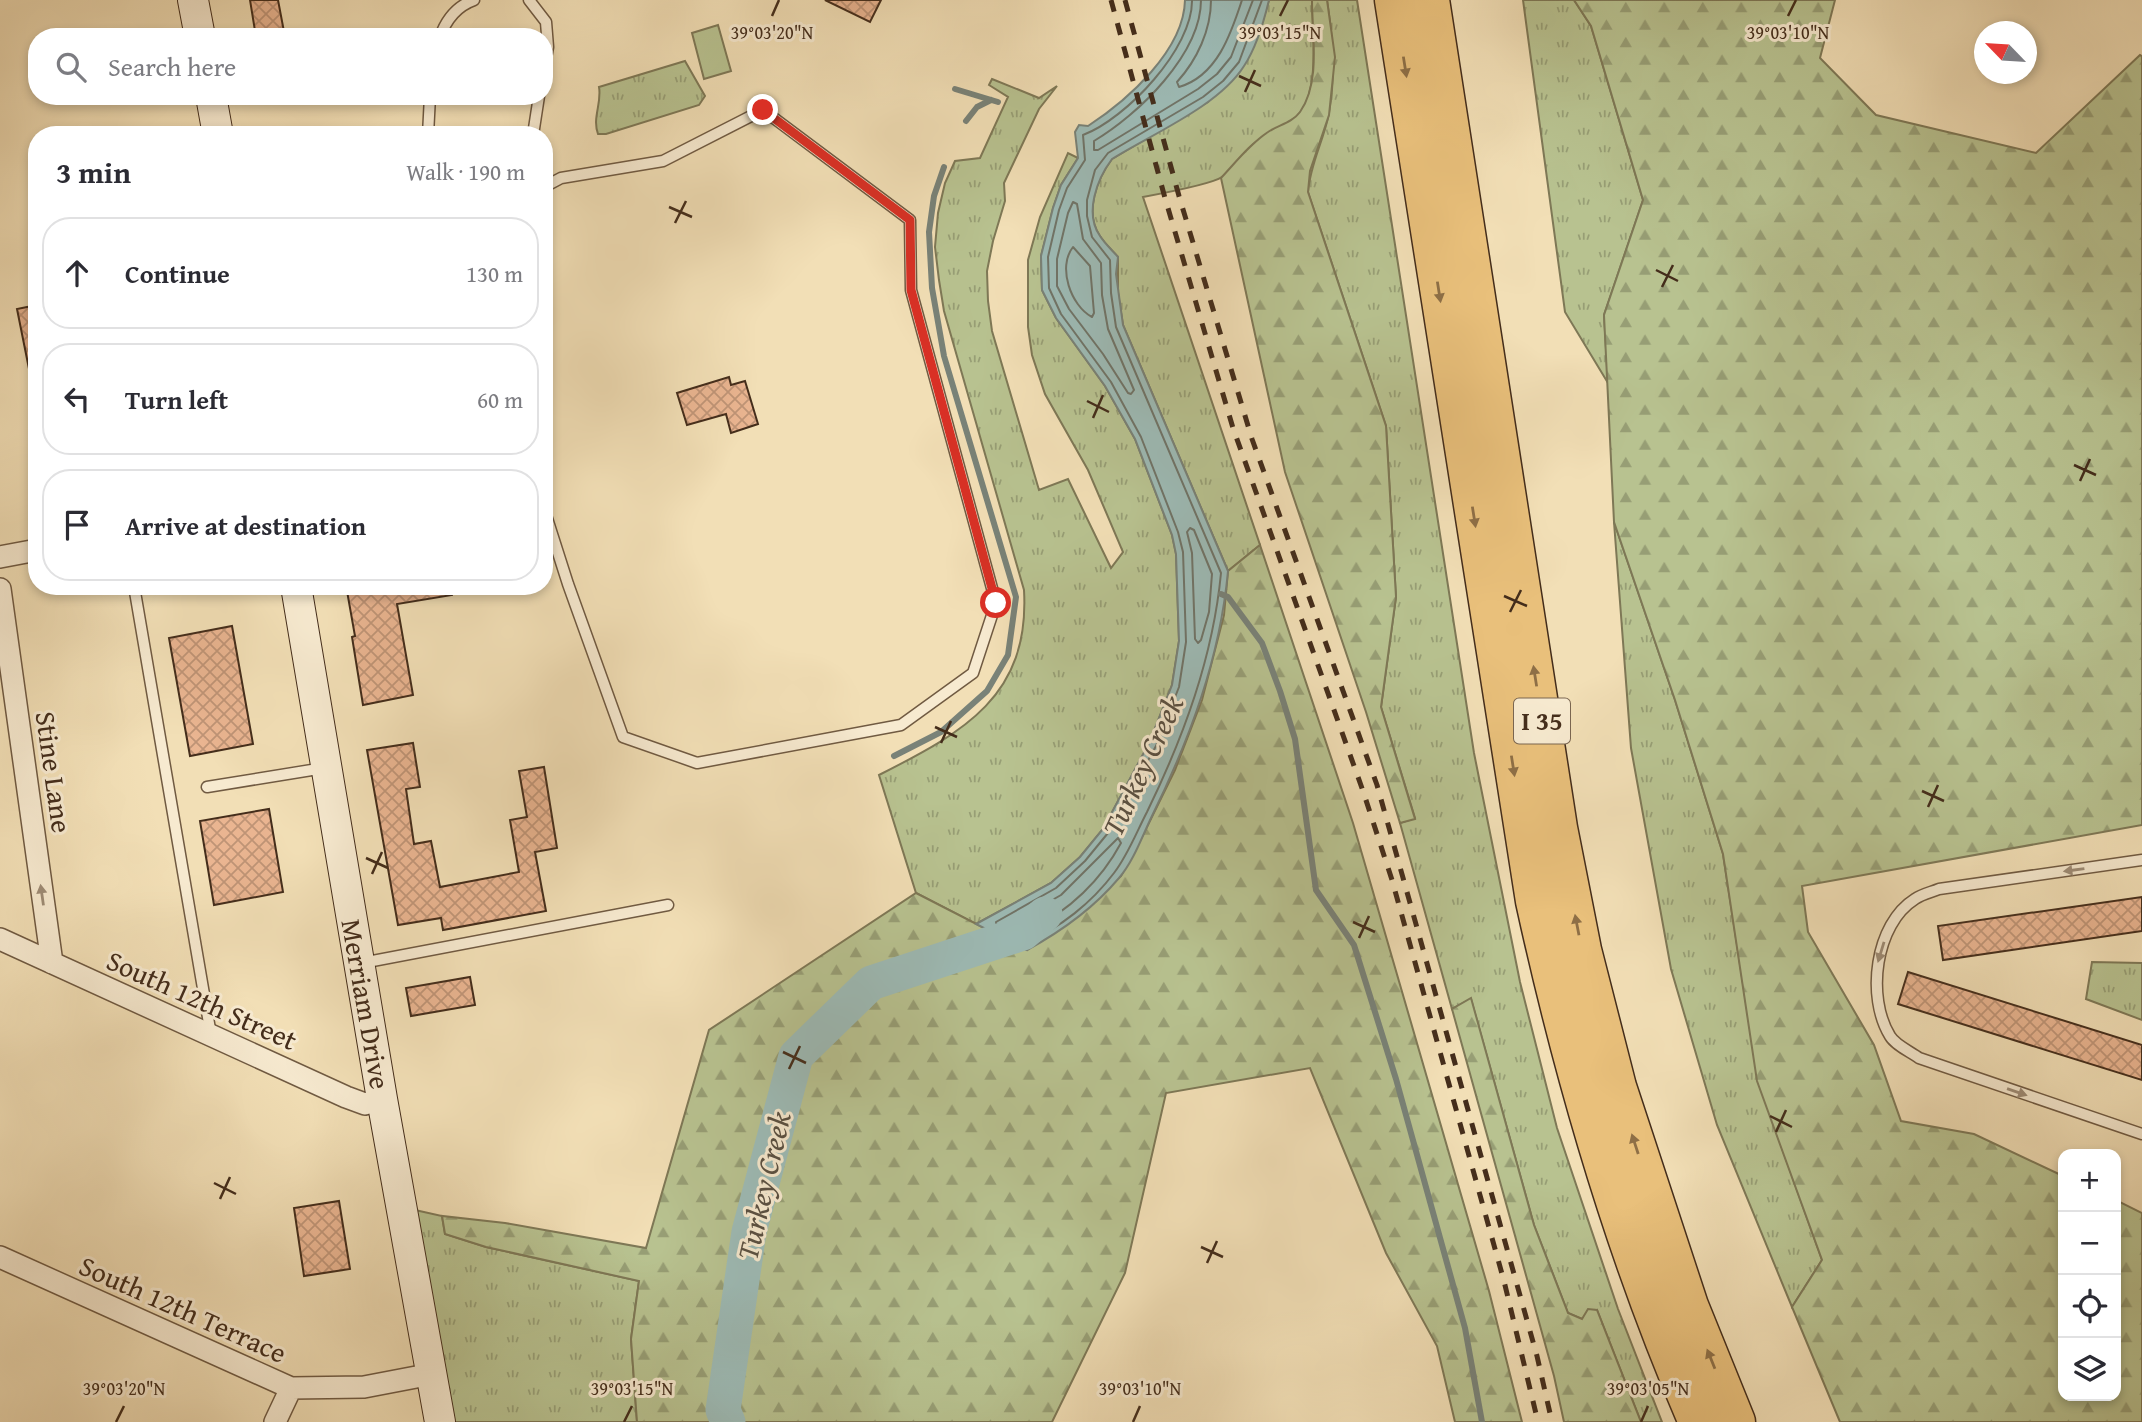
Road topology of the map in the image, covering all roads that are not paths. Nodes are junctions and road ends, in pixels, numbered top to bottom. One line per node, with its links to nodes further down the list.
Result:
1 (193, 0): 6 (main road)
2 (474, 0): 7 (lane)
3 (529, 0): 8 (lane)
4 (1394, 0): 37 (highway, I 35, one-way to 37)
5 (1430, 0): 38 (highway, I 35, one-way to 5)
6 (198, 28)
7 (443, 28)
8 (546, 28)
9 (213, 105): 12 (main road)
10 (430, 105): 13 (lane)
11 (538, 105): 14 (lane)
12 (216, 126)
13 (428, 126)
14 (534, 126)
15 (553, 182): 16 (lane)
16 (553, 537)
17 (28, 552): 18 (street)
18 (0, 557)
19 (0, 589): 27 (street, Stine Lane, one-way to 19)
20 (136, 595): 29 (lane)
21 (298, 595): 22 (main road, Merriam Drive)
22 (327, 768): 23 (lane); 28 (main road, Merriam Drive)
23 (207, 787)
24 (2142, 860): 31 (lane, one-way to 31)
25 (668, 905): 28 (lane)
26 (0, 939): 27 (street, South 12th Street)
27 (52, 963): 29 (street, South 12th Street)
28 (359, 964): 30 (main road, Merriam Drive)
29 (211, 1034): 30 (street, South 12th Street)
30 (382, 1099): 33 (main road, Merriam Drive)
31 (2142, 1134)
32 (0, 1257): 34 (street, South 12th Terrace)
33 (432, 1374): 34 (street, South 12th Terrace); 36 (main road, Merriam Drive)
34 (291, 1388): 35 (street)
35 (275, 1422)
36 (440, 1422)
37 (1698, 1422)
38 (1736, 1422)

